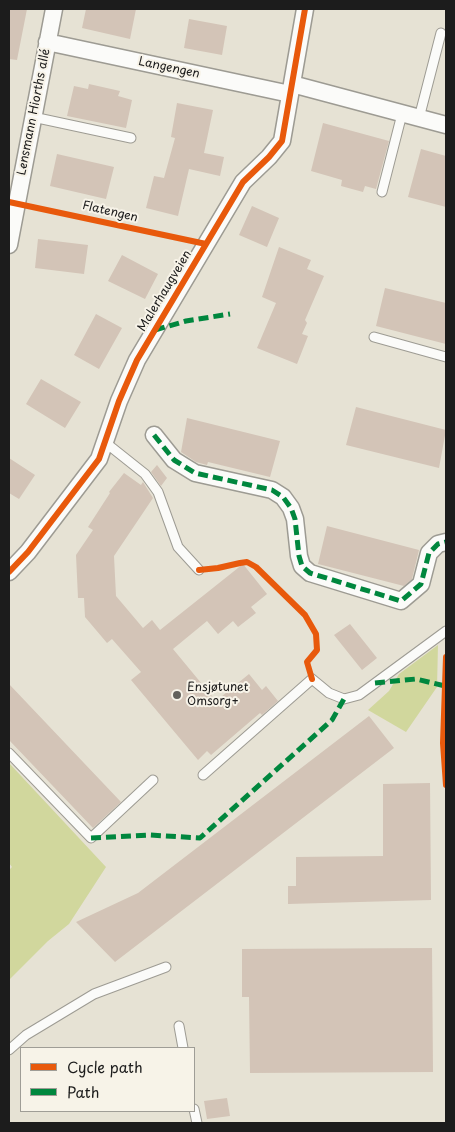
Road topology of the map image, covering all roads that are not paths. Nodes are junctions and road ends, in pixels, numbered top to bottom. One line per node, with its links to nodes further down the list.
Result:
1 (54, 9): 4 (street, Lensmann Hiorths allé)
2 (305, 9): 5 (street, Malerhaugveien)
3 (441, 33): 8 (lane)
4 (47, 42): 5 (street, Langengen); 7 (street, Lensmann Hiorths allé)
5 (291, 89): 6 (street, Langengen); 16 (street, Malerhaugveien)
6 (402, 114): 8 (street, Langengen); 11 (lane)
7 (33, 117): 10 (lane); 12 (street, Lensmann Hiorths allé)
8 (419, 118): 9 (street, Langengen)
9 (446, 125)
10 (131, 138)
11 (382, 192)
12 (9, 245)
13 (374, 337): 14 (lane)
14 (446, 357)
15 (154, 435): 17 (street)
16 (106, 443): 18 (lane); 19 (street, Malerhaugveien)
17 (446, 542)
18 (200, 570)
19 (9, 572)
20 (446, 631): 22 (lane)
21 (9, 753): 23 (lane)
22 (203, 775)
23 (153, 780)
24 (166, 967): 27 (lane)
25 (179, 1026): 26 (lane)
26 (183, 1047)
27 (9, 1050)

